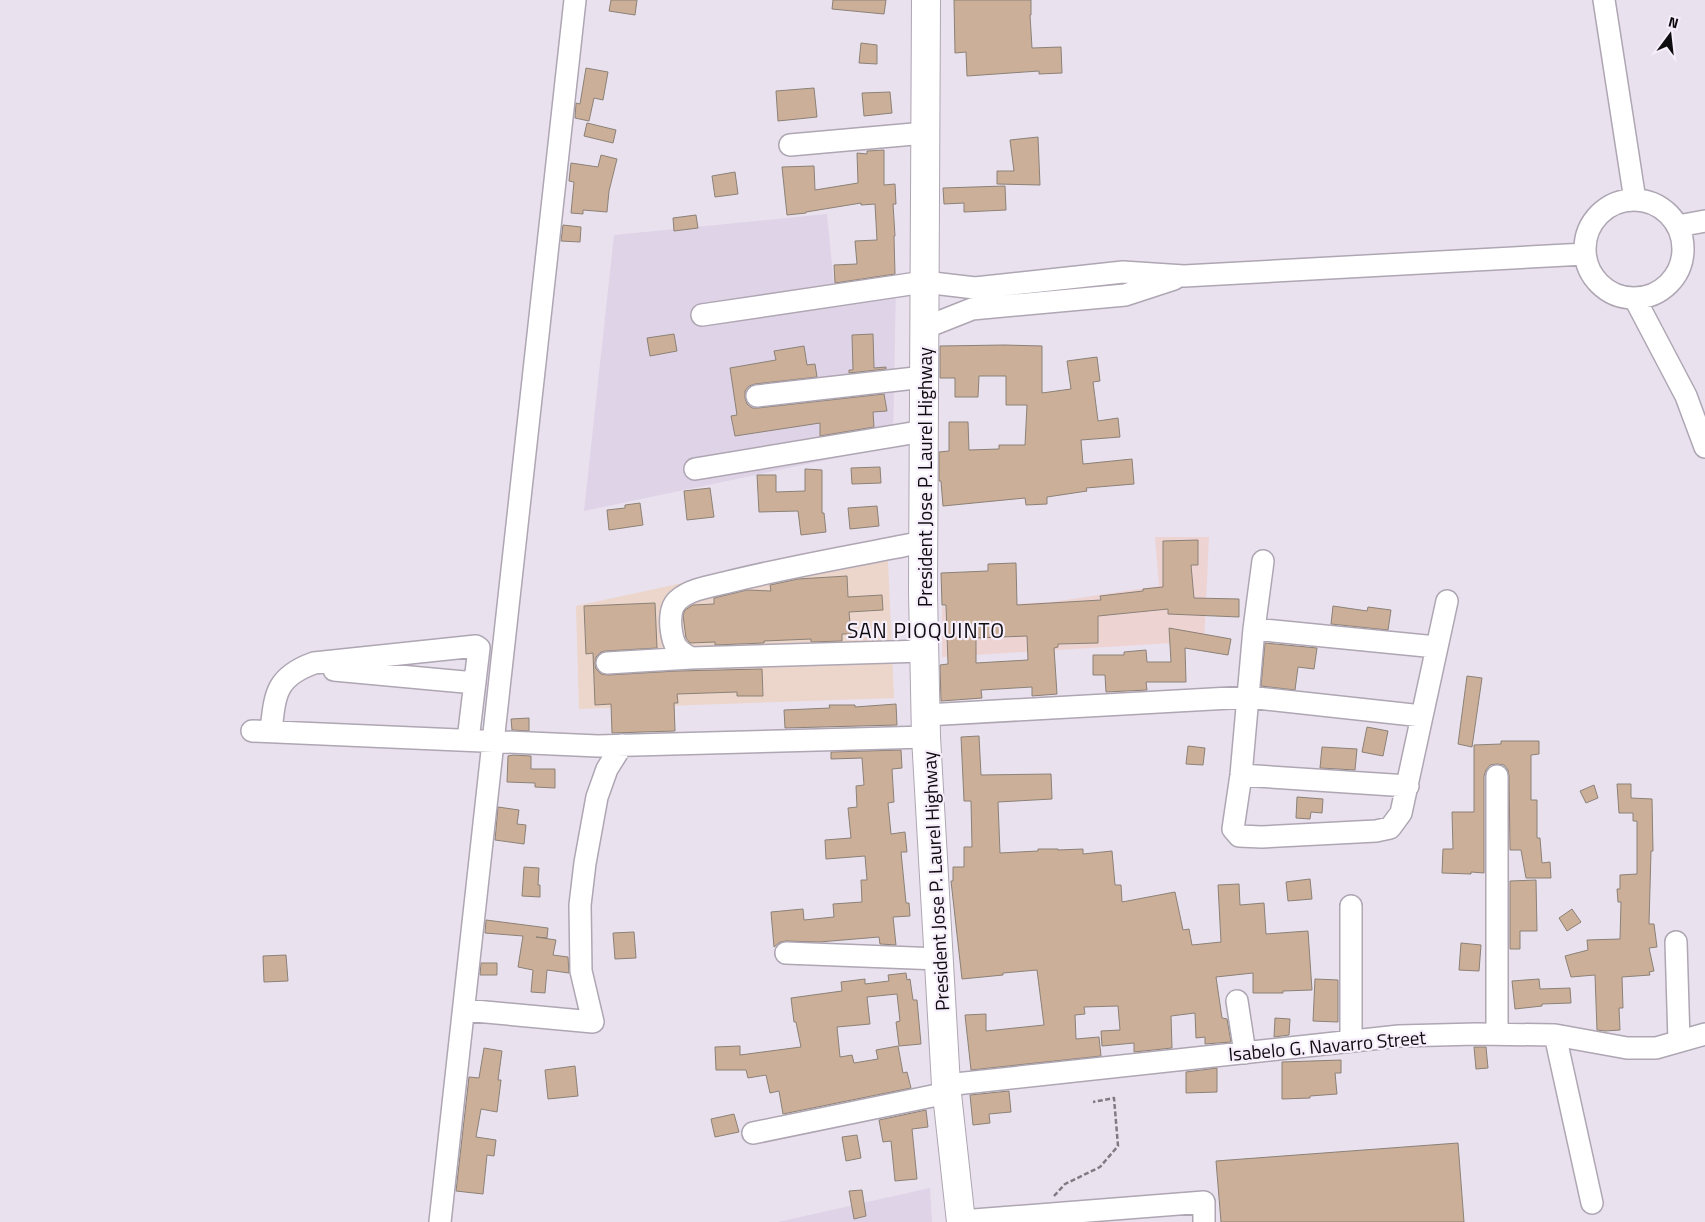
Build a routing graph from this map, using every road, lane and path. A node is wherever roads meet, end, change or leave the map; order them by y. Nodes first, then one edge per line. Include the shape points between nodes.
1 (575, 0) edge
2 (926, 0) edge
3 (1604, 0) edge
4 (925, 132) junction
5 (790, 145) dead end
6 (1636, 200) junction
7 (1705, 221) edge
8 (1678, 226) junction
9 (1584, 254) junction
10 (1123, 272) junction
11 (1184, 276) junction
12 (924, 282) junction
13 (1125, 295) junction
14 (1635, 299) junction
15 (702, 315) dead end
16 (924, 328) junction
17 (924, 377) junction
18 (758, 396) dead end
19 (924, 432) junction
20 (1705, 447) edge
21 (695, 470) dead end
22 (923, 542) junction
23 (1263, 561) dead end
24 (1447, 601) dead end
25 (1254, 629) junction
26 (1436, 647) junction
27 (924, 651) junction
28 (691, 658) junction
29 (607, 663) dead end
30 (302, 668) junction
31 (474, 683) junction
32 (1248, 697) junction
33 (1422, 716) junction
34 (926, 726) junction
35 (468, 740) junction
36 (493, 741) junction
37 (622, 745) junction
38 (1241, 775) junction
39 (1497, 776) dead end
40 (1408, 786) junction
41 (1351, 906) dead end
42 (1676, 942) dead end
43 (786, 953) dead end
44 (939, 959) junction
45 (1237, 1001) dead end
46 (464, 1010) junction
47 (1498, 1034) junction
48 (1705, 1034) edge
49 (1555, 1035) junction
50 (1351, 1041) junction
51 (1679, 1041) junction
52 (1245, 1053) junction
53 (947, 1089) junction
54 (1093, 1102) dead end
55 (753, 1133) dead end
56 (1592, 1203) dead end
57 (1036, 1215) junction
58 (440, 1222) edge
59 (961, 1222) edge
60 (1204, 1222) edge

1 - 36 street
2 - 4 highway, President Jose P. Laurel Highway
3 - 6 street
4 - 5 street
4 - 12 highway, President Jose P. Laurel Highway
6 - 8 street via 1653,203 1668,212
6 - 9 street via 1615,204 1598,216 1587,233
7 - 8 street
8 - 14 street via 1684,251 1678,275 1660,293
9 - 11 street
9 - 14 street via 1590,272 1601,286 1617,296
10 - 11 street
10 - 12 street via 975,288
10 - 13 street
11 - 13 street
12 - 15 street
12 - 16 highway, President Jose P. Laurel Highway
13 - 16 street via 972,309
14 - 20 street via 1686,396
16 - 17 highway, President Jose P. Laurel Highway
17 - 18 street
17 - 19 highway, President Jose P. Laurel Highway
19 - 21 street
19 - 22 highway, President Jose P. Laurel Highway
22 - 27 highway, President Jose P. Laurel Highway
22 - 28 street via 758,575 686,595 674,604 671,624 678,651
23 - 25 street
24 - 26 street
25 - 26 street
25 - 32 street
26 - 33 street
27 - 28 street
27 - 34 highway, President Jose P. Laurel Highway
28 - 29 street
30 - 31 street
30 - 31 street via 314,663 476,646 479,648
30 - 35 street via 279,688 261,731
31 - 35 street
32 - 33 street
32 - 34 street
32 - 38 street
33 - 40 street
34 - 37 street
34 - 44 highway, President Jose P. Laurel Highway
35 - 36 street
36 - 37 street
36 - 46 street
37 - 46 street via 607,769 597,797 580,905 581,971 593,1022
38 - 40 street
38 - 40 street via 1233,829 1239,836 1390,828 1401,814
39 - 47 street
41 - 50 street
42 - 51 street
43 - 44 street
44 - 53 highway, President Jose P. Laurel Highway
45 - 52 street
46 - 58 street
47 - 49 street, Isabelo G. Navarro Street
47 - 50 street, Isabelo G. Navarro Street via 1399,1036
48 - 51 street, Isabelo G. Navarro Street
49 - 51 street, Isabelo G. Navarro Street via 1627,1048 1656,1048
49 - 56 street
50 - 52 street, Isabelo G. Navarro Street
52 - 53 street, Isabelo G. Navarro Street
53 - 55 street, Isabelo G. Navarro Street
53 - 59 highway, President Jose P. Laurel Highway
54 - 57 path via 1114,1098 1118,1146 1100,1167 1065,1184
57 - 59 street
57 - 60 street via 1204,1202

